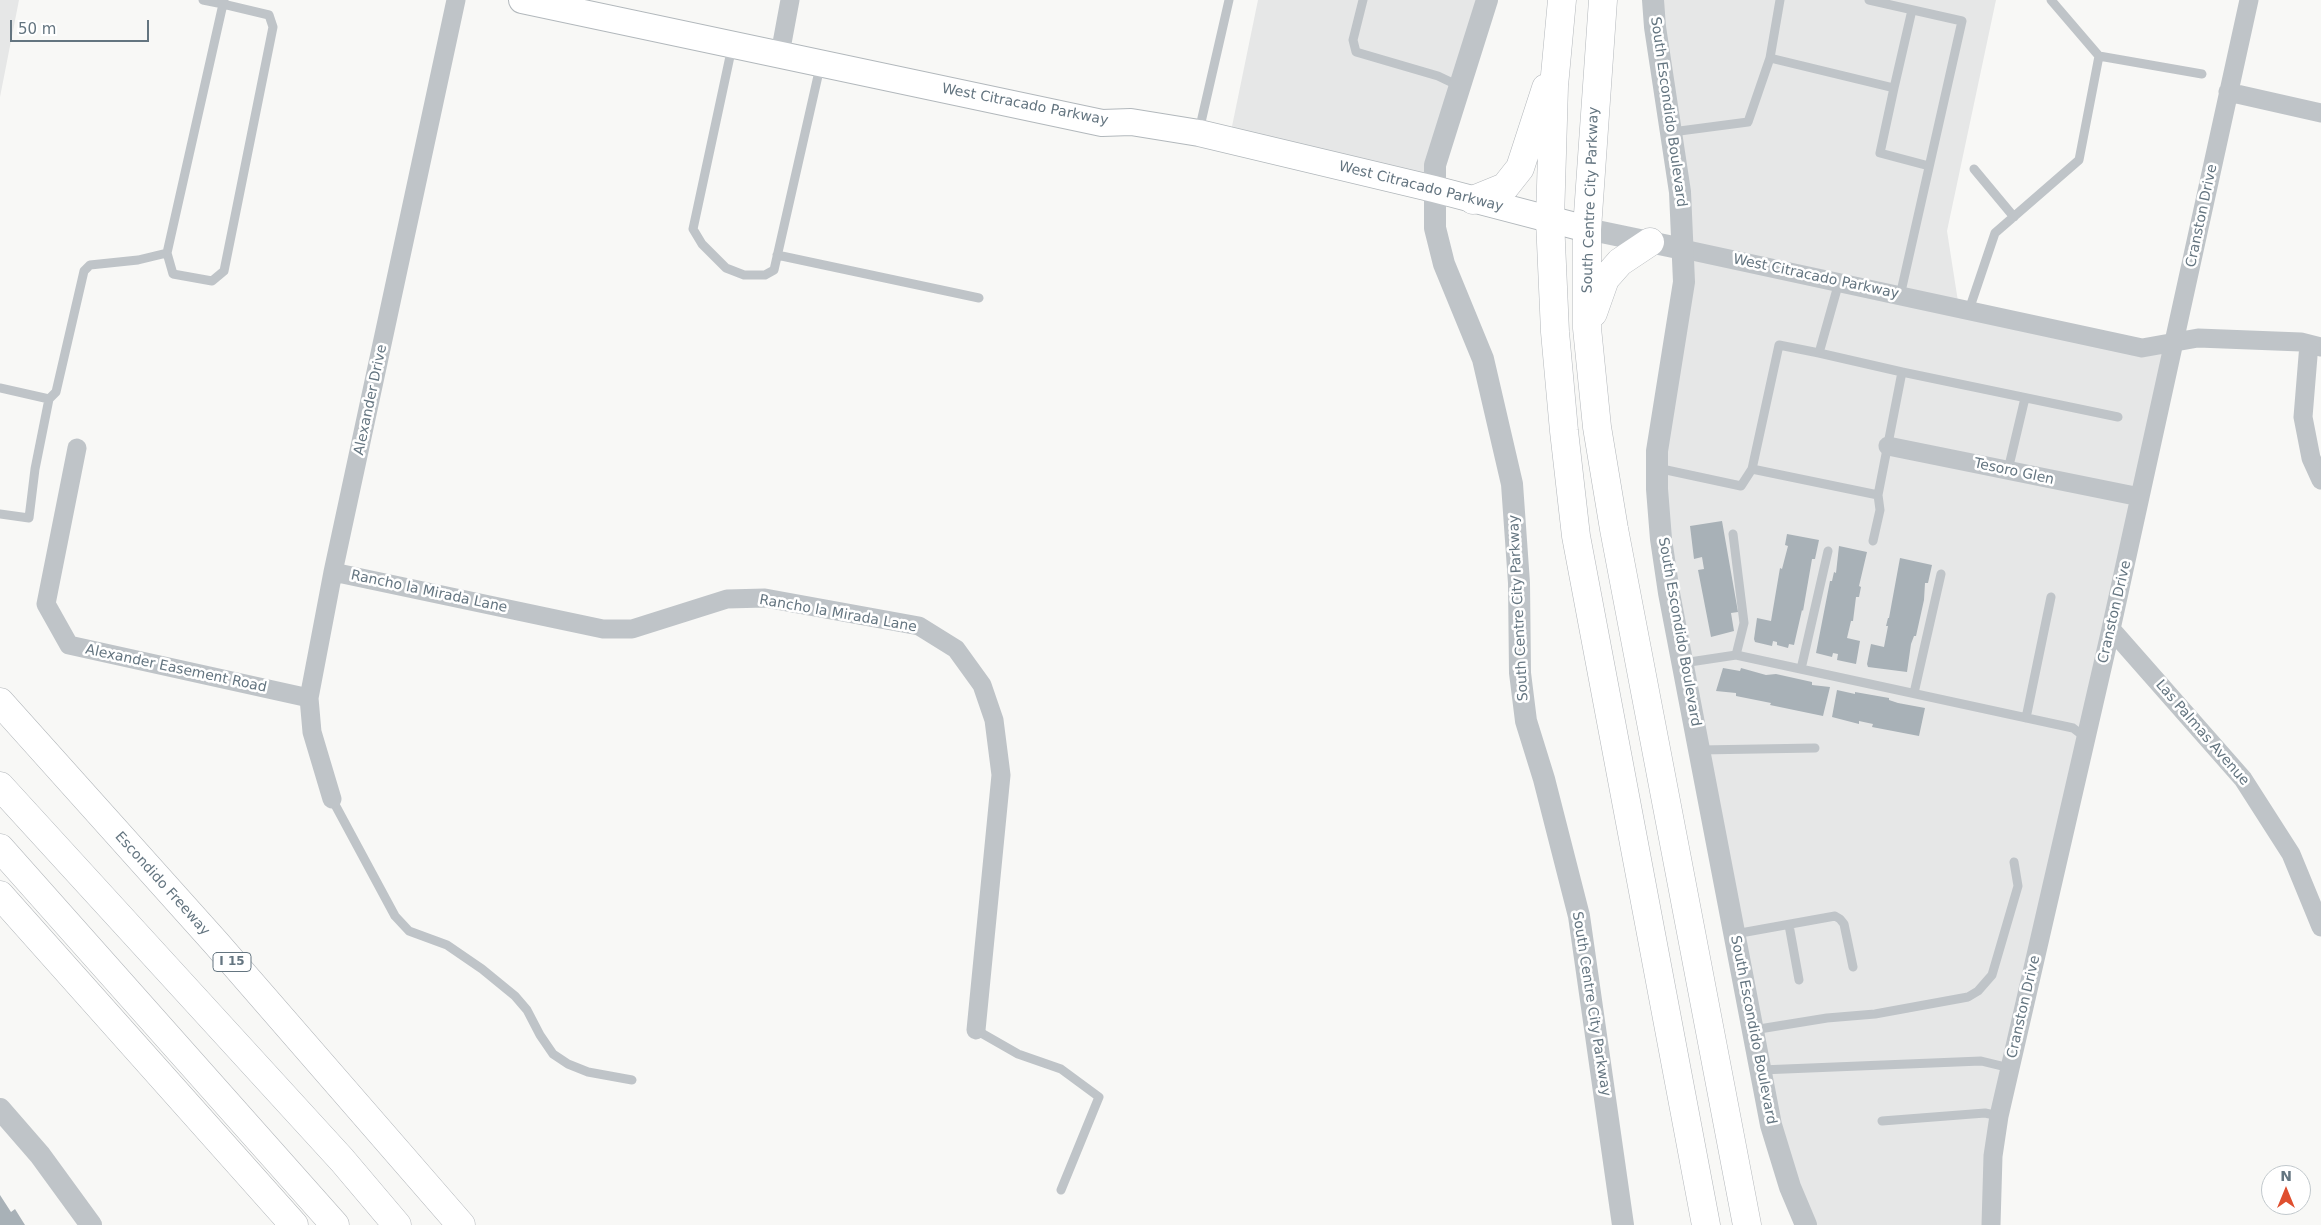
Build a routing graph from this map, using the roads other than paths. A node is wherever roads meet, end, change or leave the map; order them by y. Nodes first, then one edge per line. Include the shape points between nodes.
1 (203, 0) edge
2 (456, 0) edge
3 (522, 0) edge
4 (790, 0) edge
5 (1229, 0) edge
6 (1362, 0) edge
7 (1486, 0) edge
8 (1562, 0) edge
9 (1603, 0) edge
10 (1653, 0) edge
11 (1780, 0) edge
12 (1869, 0) edge
13 (2051, 0) edge
14 (2249, 0) edge
15 (224, 2) edge
16 (1912, 10) junction
17 (732, 46) junction
18 (780, 54) junction
19 (2099, 56) junction
20 (1770, 58) junction
21 (1556, 61) junction
22 (821, 64) junction
23 (2202, 74) dead end
24 (1459, 86) junction
25 (1894, 88) junction
26 (2228, 92) junction
27 (2321, 113) edge
28 (1672, 132) junction
29 (1199, 133) junction
30 (1929, 166) junction
31 (1974, 169) dead end
32 (1434, 189) junction
33 (1474, 200) junction
34 (2014, 217) junction
35 (1550, 220) junction
36 (1587, 228) junction
37 (1650, 242) junction
38 (1683, 249) junction
39 (168, 253) junction
40 (777, 255) junction
41 (1839, 282) junction
42 (1900, 296) junction
43 (979, 298) dead end
44 (1969, 310) junction
45 (1587, 328) junction
46 (2175, 342) junction
47 (2315, 345) edge
48 (1819, 353) junction
49 (1902, 372) junction
50 (0, 388) edge
51 (49, 398) junction
52 (2025, 398) junction
53 (2118, 417) dead end
54 (1888, 446) junction
55 (77, 448) dead end
56 (1657, 468) junction
57 (1752, 469) junction
58 (2008, 470) junction
59 (2321, 480) edge
60 (1878, 495) junction
61 (2140, 497) junction
62 (0, 514) edge
63 (1733, 534) dead end
64 (1873, 541) dead end
65 (1828, 551) dead end
66 (333, 572) junction
67 (1941, 574) dead end
68 (2051, 598) dead end
69 (2111, 628) junction
70 (1736, 655) junction
71 (1683, 663) junction
72 (1801, 669) junction
73 (1914, 693) junction
74 (309, 698) junction
75 (0, 702) edge
76 (2026, 718) junction
77 (2086, 738) junction
78 (1815, 748) dead end
79 (1700, 750) junction
80 (0, 786) edge
81 (332, 798) joint
82 (0, 848) edge
83 (2014, 862) dead end
84 (0, 895) edge
85 (1789, 925) junction
86 (2321, 927) edge
87 (1735, 934) junction
88 (1853, 967) dead end
89 (1799, 980) dead end
90 (976, 1030) joint
91 (1753, 1030) junction
92 (2010, 1068) junction
93 (1761, 1070) junction
94 (632, 1080) dead end
95 (0, 1109) edge
96 (1999, 1116) junction
97 (1882, 1121) dead end
98 (1061, 1190) dead end
99 (91, 1225) edge
100 (294, 1225) edge
101 (335, 1225) edge
102 (397, 1225) edge
103 (461, 1225) edge
104 (1623, 1225) edge
105 (1706, 1225) edge
106 (1747, 1225) edge
107 (1806, 1225) edge
108 (1991, 1225) edge

1 - 15 lane
2 - 66 street, Alexander Drive
3 - 17 main road, West Citracado Parkway
4 - 18 street
5 - 29 lane
6 - 24 lane via 1353,40 1356,52 1438,76
7 - 24 street, South Centre City Parkway
8 - 21 highway
9 - 36 highway, South Centre City Parkway
10 - 28 street, South Escondido Boulevard
11 - 20 lane
12 - 16 lane
13 - 19 lane
14 - 26 street, Cranston Drive
15 - 39 lane
15 - 39 lane via 269,15 273,27 224,271 212,281 173,274
16 - 25 lane
16 - 30 lane via 1962,21
17 - 18 main road, West Citracado Parkway
17 - 40 lane via 693,228 702,244 726,268 744,275 764,275 774,270
18 - 22 main road, West Citracado Parkway
19 - 23 lane
19 - 34 lane via 2079,160
20 - 25 lane
20 - 28 lane via 1748,122
21 - 33 highway via 1520,168 1505,187
21 - 35 highway
22 - 29 main road, West Citracado Parkway via 1102,123 1131,122
22 - 40 lane
24 - 32 street, South Centre City Parkway via 1435,166
25 - 30 lane via 1880,153
26 - 27 street
26 - 46 street, Cranston Drive
28 - 38 street, South Escondido Boulevard
29 - 32 main road, West Citracado Parkway
30 - 42 lane
31 - 34 lane
32 - 33 main road, West Citracado Parkway
32 - 104 street, South Centre City Parkway via 1435,228 1444,264 1483,360 1512,484 1519,583 1520,673 1526,721 1580,921
33 - 35 main road, West Citracado Parkway
34 - 44 lane via 1995,233
35 - 36 main road, West Citracado Parkway
35 - 105 highway via 1555,332 1576,536
36 - 37 street, West Citracado Parkway
36 - 45 highway, South Centre City Parkway
37 - 38 street, West Citracado Parkway
37 - 45 highway via 1620,262 1605,279
38 - 41 street, West Citracado Parkway
38 - 56 street, South Escondido Boulevard via 1683,285 1662,415
39 - 51 lane via 90,265 84,271 56,392
40 - 43 lane
41 - 42 street, West Citracado Parkway
41 - 48 lane
42 - 44 street, West Citracado Parkway
44 - 46 street, West Citracado Parkway via 2142,348
45 - 106 highway, South Centre City Parkway via 1597,427 1614,529
46 - 47 street, West Citracado Parkway via 2198,338
46 - 61 street, Cranston Drive
47 - 59 street via 2304,417 2311,458
48 - 49 lane
48 - 57 lane via 1779,345
49 - 52 lane
49 - 54 lane
50 - 51 lane
51 - 62 lane via 29,518
52 - 53 lane
52 - 58 lane
54 - 58 street, Tesoro Glen
54 - 60 lane
55 - 74 street, Alexander Easement Road via 46,604 69,645
56 - 57 lane via 1741,486
56 - 71 street, South Escondido Boulevard via 1661,539
57 - 60 lane
58 - 61 street, Tesoro Glen
60 - 64 lane via 1880,510
61 - 69 street, Cranston Drive
63 - 70 lane via 1744,623
65 - 72 lane
66 - 74 street, Alexander Drive
66 - 90 street, Rancho la Mirada Lane via 602,628 632,630 727,599 764,598 918,626 956,649 982,685 994,720 1001,775
67 - 73 lane
68 - 76 lane
69 - 77 street, Cranston Drive
69 - 86 street, Las Palmas Avenue via 2244,778 2291,854
70 - 71 lane
70 - 72 lane
71 - 79 street, South Escondido Boulevard
72 - 73 lane
73 - 76 lane
74 - 81 street, Alexander Drive via 312,732
75 - 103 highway, Escondido Freeway / I 15 via 216,943
76 - 77 lane via 2073,728
77 - 92 street, Cranston Drive
78 - 79 lane
79 - 87 street, South Escondido Boulevard
80 - 102 highway via 342,1160
81 - 94 lane via 395,916 410,931 447,945 515,996 528,1010 553,1054 588,1072
82 - 101 highway
83 - 91 lane via 2018,886 1992,975 1978,991 1968,996 1875,1014
84 - 100 highway
85 - 87 lane
85 - 88 lane via 1834,916 1840,919 1844,924
85 - 89 lane
87 - 91 street, South Escondido Boulevard
90 - 98 lane via 1018,1054 1061,1068 1099,1097
91 - 93 street, South Escondido Boulevard
92 - 93 lane via 1981,1061
92 - 96 street, Cranston Drive
93 - 107 street, South Escondido Boulevard via 1771,1125 1790,1188
95 - 99 street via 40,1155
96 - 97 lane via 1985,1113
96 - 108 street, Cranston Drive via 1993,1156

